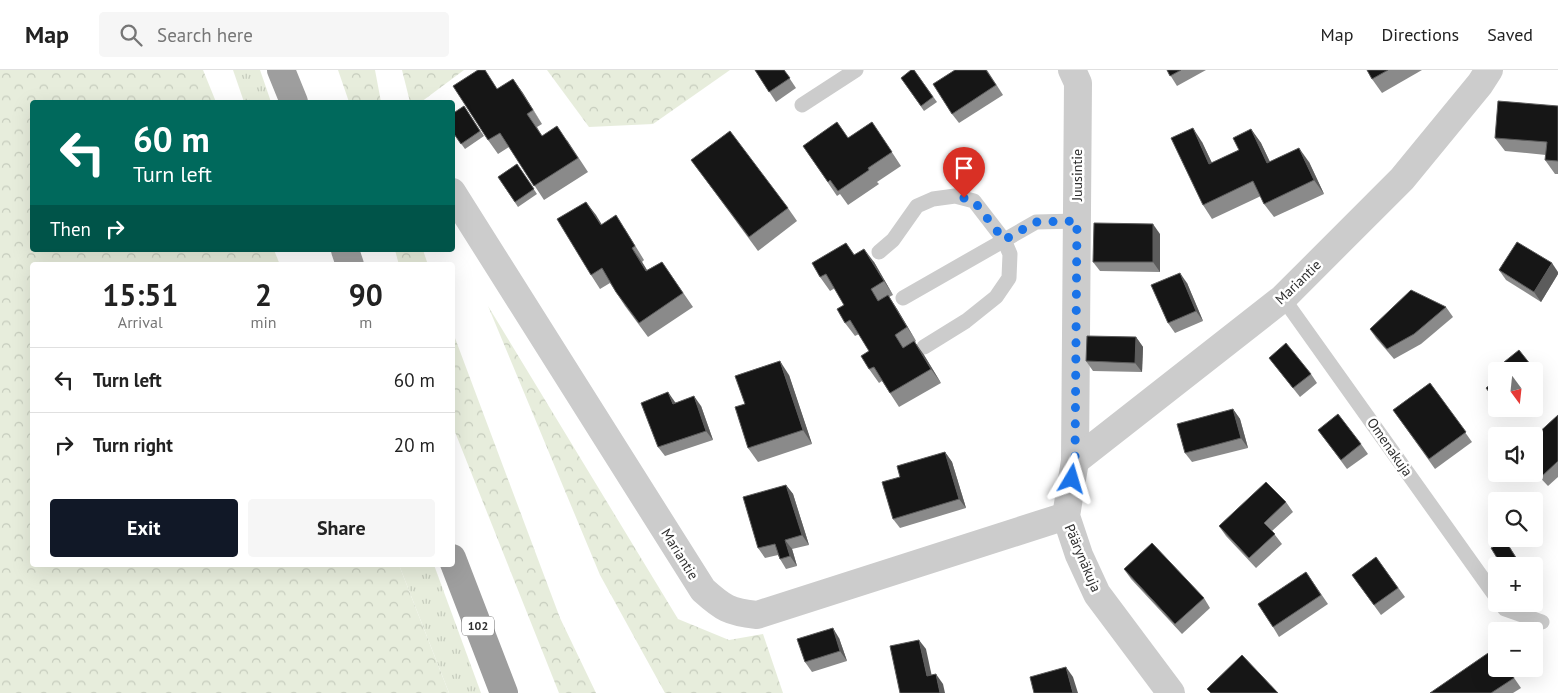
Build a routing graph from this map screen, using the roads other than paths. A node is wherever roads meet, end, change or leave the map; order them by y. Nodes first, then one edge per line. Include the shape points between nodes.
1 (281, 70) edge
2 (292, 70) edge
3 (856, 70) edge
4 (1072, 70) edge
5 (1489, 70) edge
6 (293, 100) edge
7 (299, 100) edge
8 (802, 105) dead end
9 (455, 197) edge
10 (1077, 221) junction
11 (1004, 240) junction
12 (879, 252) dead end
13 (903, 298) dead end
14 (1283, 298) junction
15 (924, 347) dead end
16 (1075, 461) junction
17 (1066, 516) junction
18 (455, 566) edge
19 (1488, 586) edge
20 (1513, 612) edge
21 (1542, 622) dead end
22 (1165, 690) edge
23 (504, 693) edge

1 - 6 highway
2 - 7 highway
3 - 8 lane
4 - 10 street, Juusintie via 1078,83
5 - 14 street, Mariantie via 1402,179
9 - 17 street, Mariantie via 703,590 734,612 757,615
10 - 11 lane via 1036,222
10 - 16 street, Juusintie
11 - 12 lane via 974,201 955,196 933,199 918,206 893,240
11 - 13 lane
11 - 15 lane via 1010,254 1009,278 996,297 966,321
14 - 16 street, Mariantie
14 - 19 lane, Omenakuja
16 - 17 street, Päärynäkuja
17 - 22 street, Päärynäkuja via 1079,555 1098,594
18 - 23 highway, 102
20 - 21 lane

